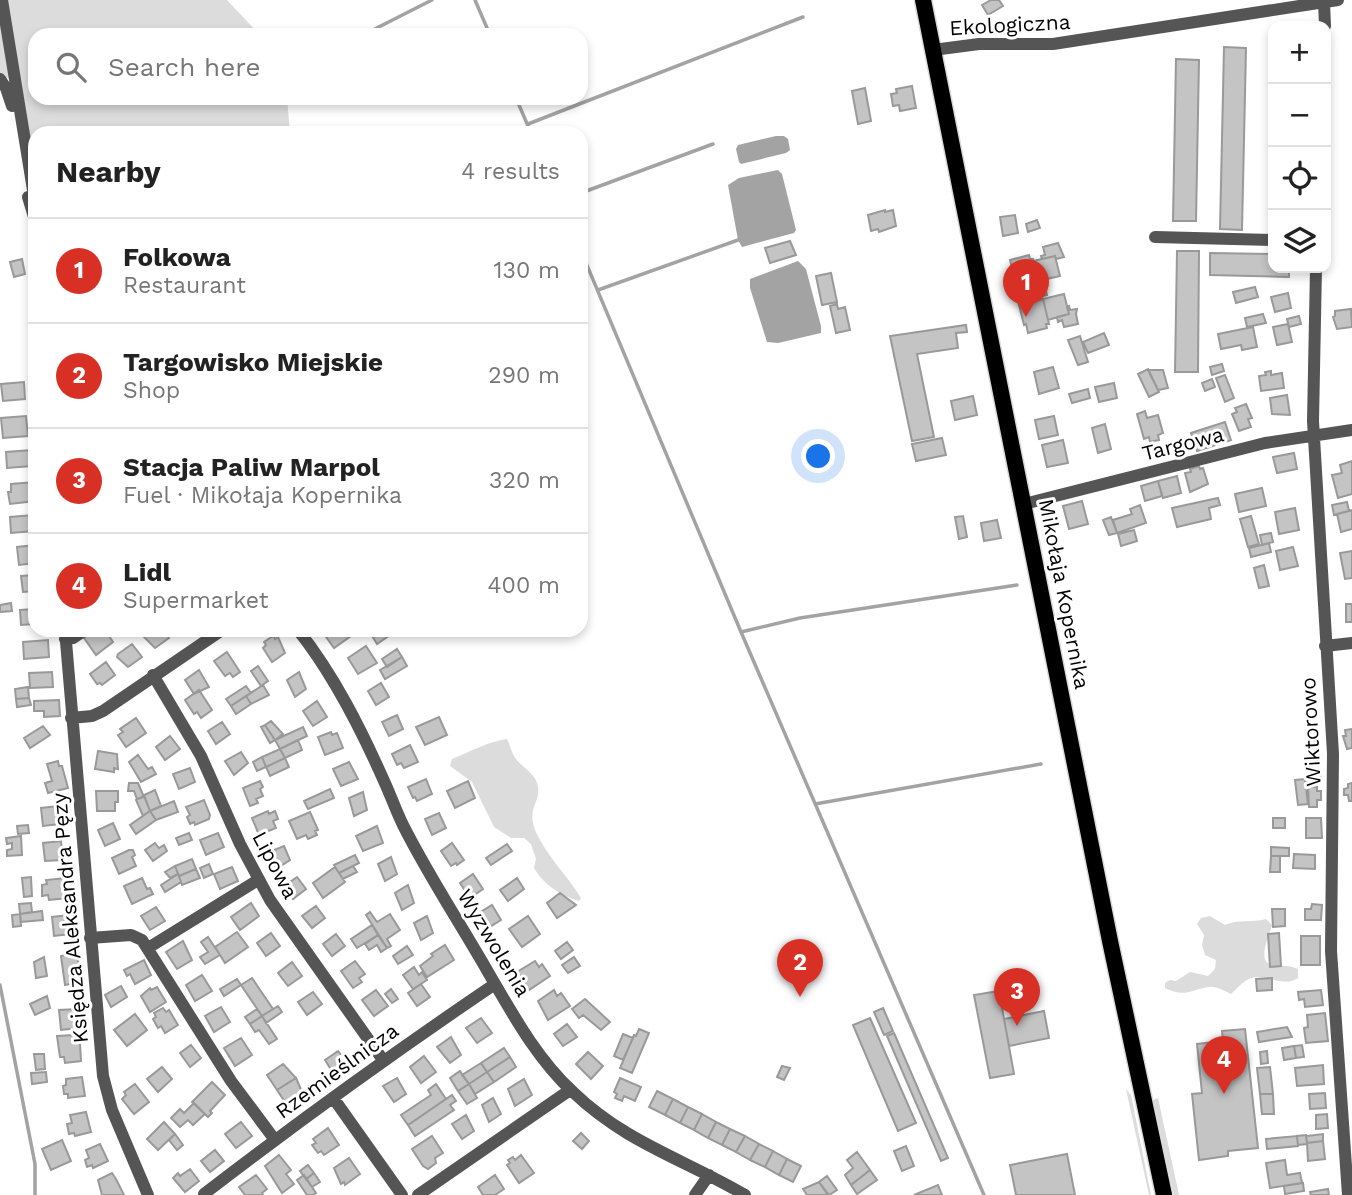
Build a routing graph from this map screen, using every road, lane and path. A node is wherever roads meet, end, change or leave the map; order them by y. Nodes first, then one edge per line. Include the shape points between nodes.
1 (2, 0) edge
2 (923, 0) edge
3 (1331, 1) edge
4 (1326, 21) edge
5 (933, 50) junction
6 (0, 79) edge
7 (28, 159) edge
8 (28, 192) edge
9 (1155, 237) dead end
10 (1268, 240) edge
11 (1316, 273) edge
12 (1352, 430) edge
13 (1314, 435) junction
14 (1024, 504) junction
15 (65, 637) edge
16 (211, 637) edge
17 (303, 637) edge
18 (1352, 643) edge
19 (1325, 646) junction
20 (153, 675) junction
21 (71, 718) junction
22 (258, 880) junction
23 (90, 938) junction
24 (148, 948) junction
25 (495, 984) junction
26 (383, 1060) junction
27 (570, 1090) junction
28 (334, 1099) junction
29 (275, 1140) junction
30 (709, 1175) junction
31 (204, 1194) edge
32 (148, 1195) edge
33 (402, 1195) edge
34 (418, 1195) edge
35 (695, 1195) edge
36 (745, 1195) edge
37 (1164, 1195) edge
38 (1348, 1195) edge

1 - 7 street
2 - 5 main road, Mikołaja Kopernika
3 - 4 street
3 - 5 street, Ekologiczna via 1053,44 979,44
5 - 14 main road, Mikołaja Kopernika
6 - 8 street via 11,99
9 - 10 street
11 - 13 street, Wiktorowo
12 - 13 street, Targowa
13 - 14 street, Targowa via 1265,443
13 - 19 street, Wiktorowo
14 - 37 main road, Mikołaja Kopernika
15 - 21 street, Księdza Aleksandra Pęzy
16 - 20 street
17 - 25 street, Wyzwolenia via 355,721 403,825
18 - 19 street
19 - 38 street, Wiktorowo via 1333,754 1330,922
20 - 21 street via 103,712
20 - 22 street, Lipowa via 201,756
21 - 23 street, Księdza Aleksandra Pęzy
22 - 24 street
22 - 26 street, Lipowa
23 - 24 street via 131,935
23 - 32 street, Księdza Aleksandra Pęzy via 106,1092
24 - 29 street via 231,1081
25 - 26 street, Rzemieślnicza
25 - 27 street, Wyzwolenia via 533,1044
26 - 28 street, Rzemieślnicza
27 - 30 street, Wyzwolenia via 623,1132
27 - 34 street
28 - 29 street, Rzemieślnicza
28 - 33 street
29 - 31 street, Rzemieślnicza
30 - 35 street
30 - 36 street, Wyzwolenia

